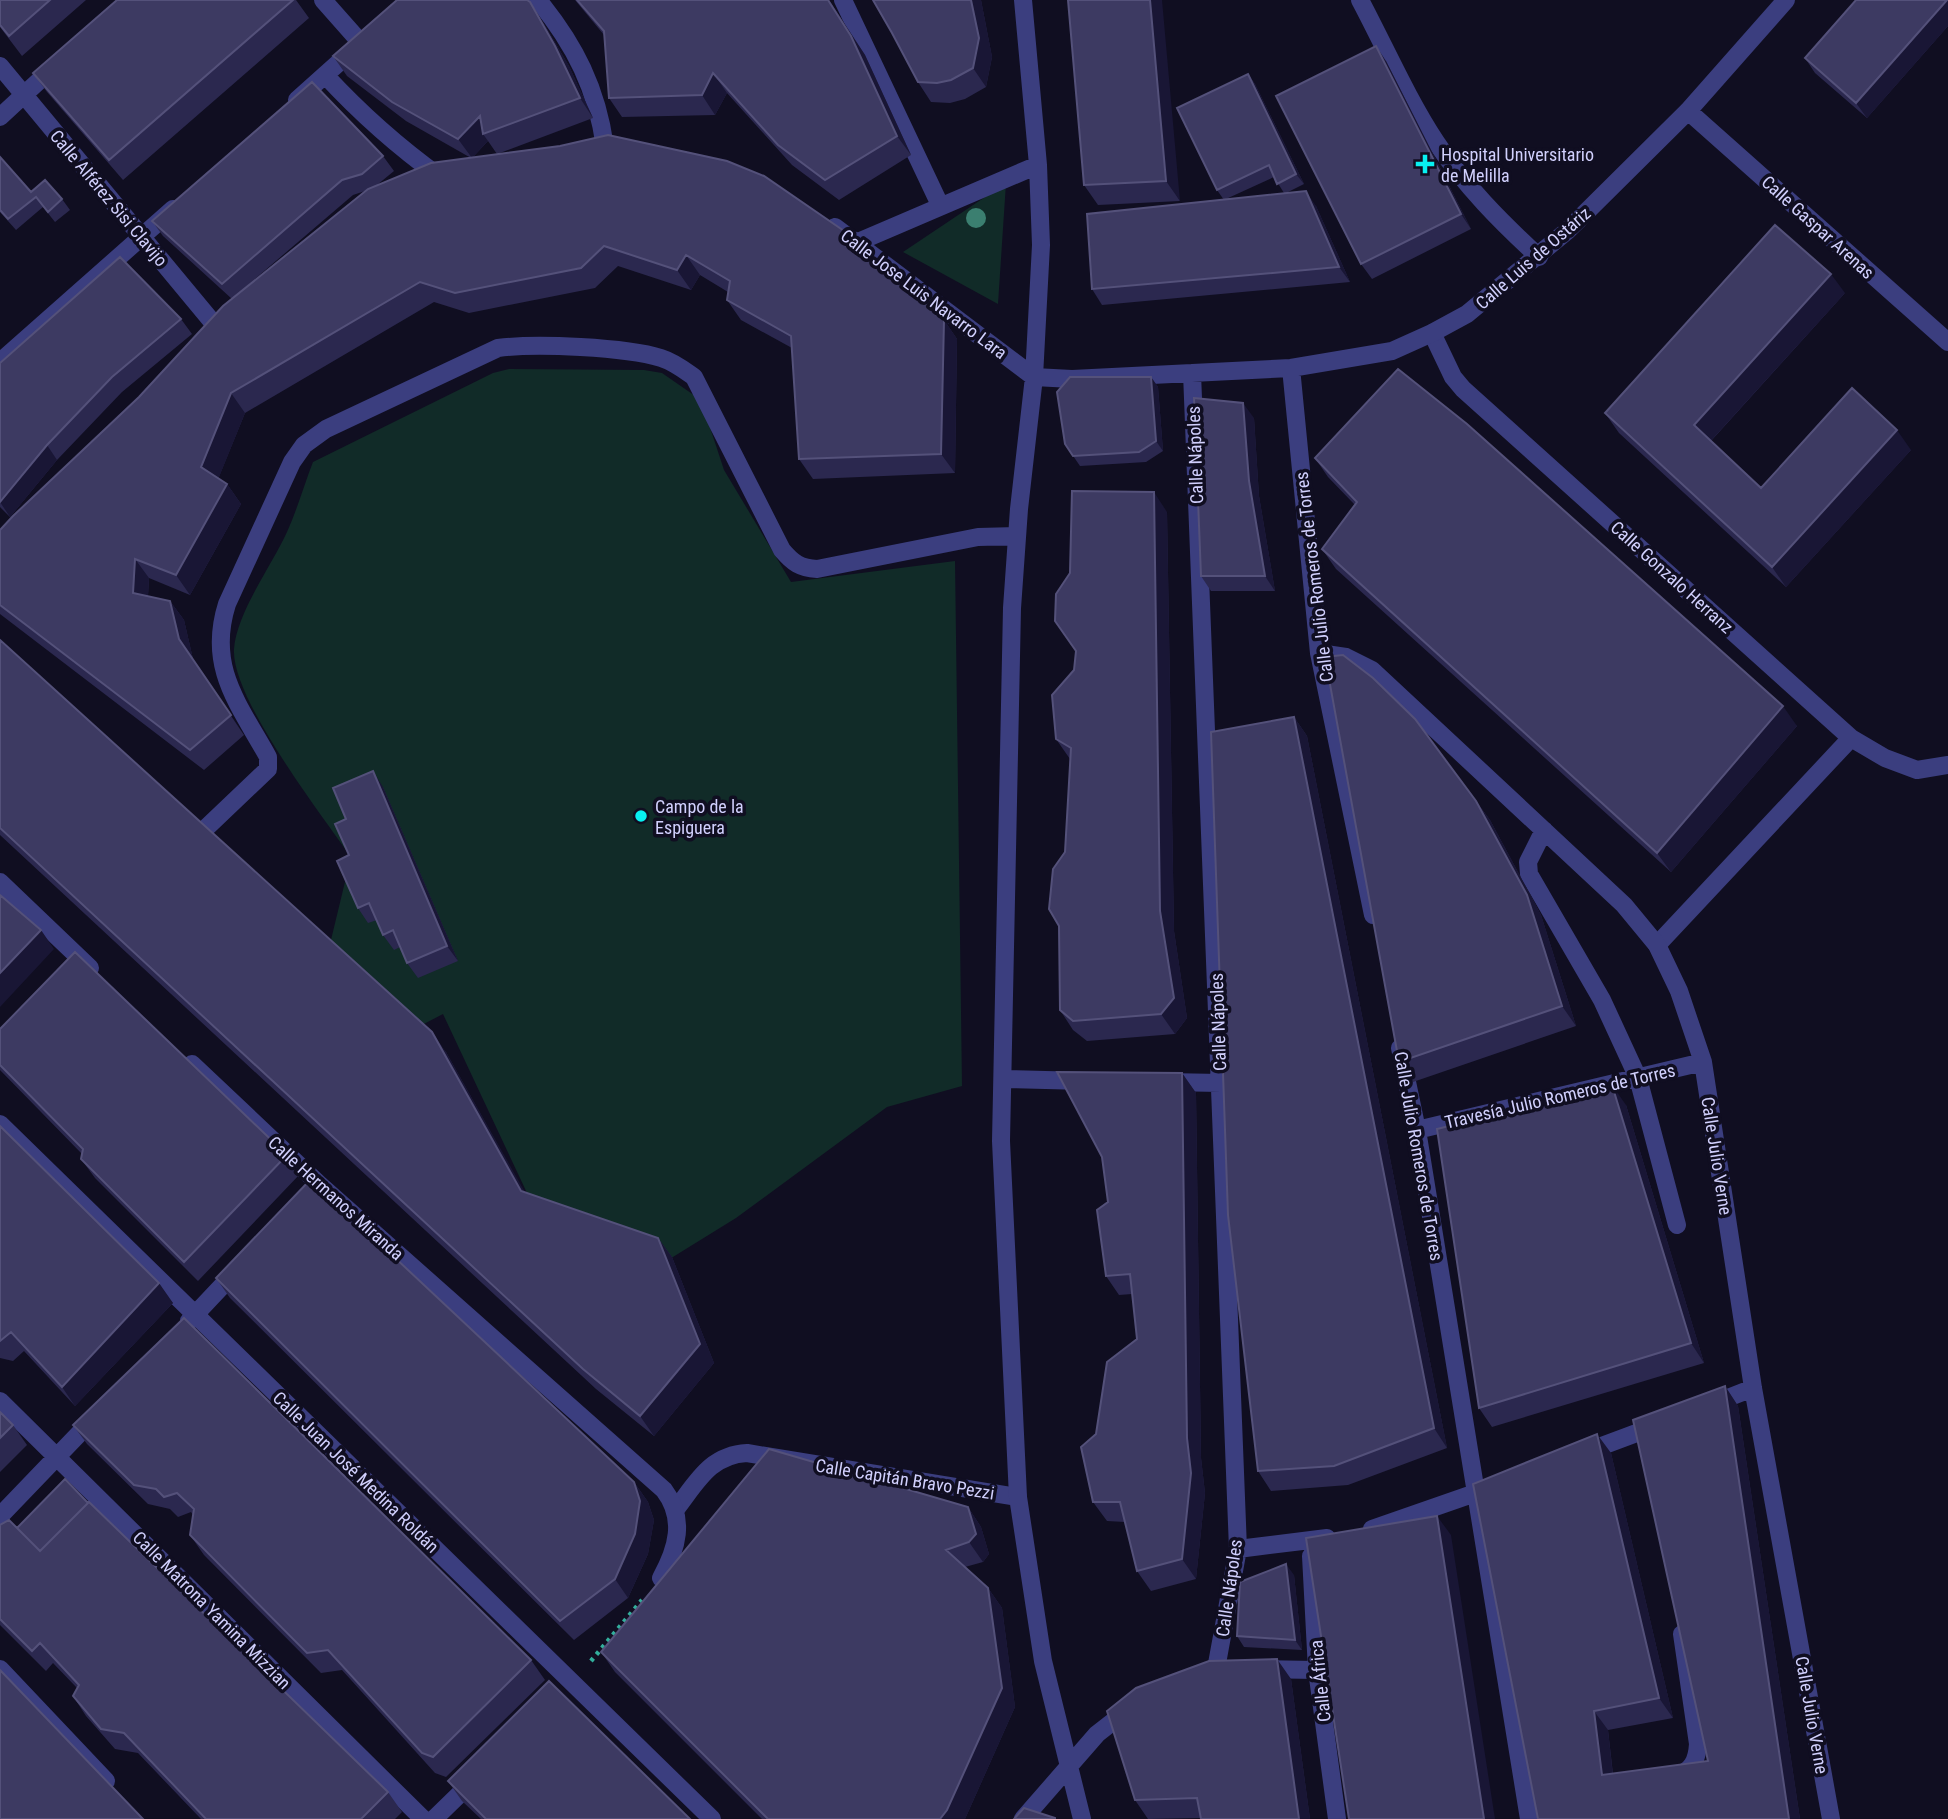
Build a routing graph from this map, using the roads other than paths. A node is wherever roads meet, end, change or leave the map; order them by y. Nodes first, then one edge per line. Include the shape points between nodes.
1 (323, 0) edge
2 (538, 0) edge
3 (843, 0) edge
4 (1023, 0) edge
5 (1360, 0) edge
6 (1786, 0) edge
7 (72, 51) edge
8 (0, 66) edge
9 (325, 75) junction
10 (24, 95) junction
11 (1688, 111) junction
12 (284, 112) edge
13 (0, 117) edge
14 (582, 149) edge
15 (1038, 165) junction
16 (420, 184) edge
17 (182, 201) edge
18 (940, 205) junction
19 (822, 219) edge
20 (142, 237) junction
21 (858, 242) junction
22 (1539, 257) junction
23 (219, 330) edge
24 (1432, 333) junction
25 (1948, 342) edge
26 (0, 362) edge
27 (1291, 368) junction
28 (1192, 373) junction
29 (1034, 377) junction
30 (1017, 536) junction
31 (1319, 653) junction
32 (1851, 738) junction
33 (1948, 765) edge
34 (1544, 830) junction
35 (221, 844) edge
36 (0, 882) edge
37 (1378, 939) edge
38 (1657, 945) junction
39 (85, 964) junction
40 (68, 981) edge
41 (104, 982) edge
42 (1397, 1034) edge
43 (183, 1056) edge
44 (1703, 1062) junction
45 (1638, 1078) junction
46 (1005, 1079) junction
47 (1099, 1081) edge
48 (1153, 1082) edge
49 (1221, 1083) junction
50 (0, 1124) edge
51 (1417, 1130) junction
52 (1677, 1224) dead end
53 (253, 1254) edge
54 (195, 1314) junction
55 (176, 1334) edge
56 (1753, 1388) junction
57 (0, 1401) edge
58 (109, 1403) edge
59 (57, 1457) junction
60 (1561, 1461) edge
61 (1499, 1485) edge
62 (1474, 1494) junction
63 (1018, 1497) junction
64 (676, 1508) junction
65 (0, 1516) edge
66 (1310, 1542) junction
67 (1238, 1549) junction
68 (661, 1578) edge
69 (1679, 1613) edge
70 (0, 1670) edge
71 (1317, 1670) junction
72 (1139, 1702) edge
73 (492, 1763) edge
74 (1071, 1766) junction
75 (1663, 1778) edge
76 (114, 1789) edge
77 (423, 1819) edge
78 (434, 1819) edge
79 (712, 1819) edge
80 (1023, 1819) edge
81 (1082, 1819) edge
82 (1337, 1819) edge
83 (1529, 1819) edge
84 (1831, 1819) edge

1 - 9 street via 366,39
2 - 14 street via 580,59 611,147
3 - 18 street
4 - 15 street
5 - 22 street via 1447,159 1496,217
6 - 11 street, Calle Luis de Ostáriz
7 - 10 street
8 - 10 street, Calle Alférez Sisi Clavijo
9 - 12 street
9 - 16 street via 379,130 446,175
10 - 13 street
10 - 20 street, Calle Alférez Sisi Clavijo
11 - 22 street, Calle Luis de Ostáriz
11 - 25 street, Calle Gaspar Arenas
15 - 18 street
15 - 29 street via 1041,245
17 - 20 street
18 - 21 street
19 - 21 street, Calle Jose Luis Navarro Lara
20 - 23 street, Calle Alférez Sisi Clavijo
20 - 26 street
21 - 29 street, Calle Jose Luis Navarro Lara
22 - 24 street, Calle Luis de Ostáriz via 1467,314
24 - 27 street, Calle Luis de Ostáriz via 1392,351
24 - 32 street, Calle Gonzalo Herranz via 1463,389
27 - 28 street, Calle Luis de Ostáriz
27 - 31 street, Calle Julio Romeros de Torres
28 - 29 street, Calle Luis de Ostáriz
28 - 49 street, Calle Nápoles
29 - 30 street
30 - 35 street via 978,537 803,568 782,550 694,377 682,368 648,354 524,345 498,348 326,429 304,445 292,462 219,628 219,656 226,681 268,757 268,769 200,825
30 - 46 street
31 - 34 street, Calle Julio Verne via 1346,657 1372,670
31 - 37 street, Calle Julio Romeros de Torres
32 - 33 street, Calle Gonzalo Herranz via 1917,770
32 - 38 street
34 - 38 street, Calle Julio Verne via 1624,905
34 - 45 street via 1528,862 1529,874 1602,1000
36 - 39 street
38 - 44 street, Calle Julio Verne via 1679,991
39 - 40 street
39 - 41 street
42 - 51 street, Calle Julio Romeros de Torres
43 - 64 street, Calle Hermanos Miranda via 315,1190 664,1490
44 - 45 street, Travesía Julio Romeros de Torres
44 - 56 street, Calle Julio Verne
45 - 51 street, Travesía Julio Romeros de Torres
45 - 52 street
46 - 47 street
46 - 63 street via 1001,1141
48 - 49 street
49 - 67 street, Calle Nápoles
50 - 54 street, Calle Juan José Medina Roldán
51 - 62 street, Calle Julio Romeros de Torres
53 - 54 street
54 - 55 street
54 - 79 street, Calle Juan José Medina Roldán via 568,1688
56 - 60 street via 1681,1416 1637,1440
56 - 84 street, Calle Julio Verne
57 - 59 street, Calle Matrona Yamina Mizzian
58 - 59 street
59 - 65 street
59 - 77 street, Calle Matrona Yamina Mizzian
61 - 62 street
62 - 66 street via 1387,1525
62 - 83 street, Calle Julio Romeros de Torres
63 - 64 street, Calle Capitán Bravo Pezzi via 747,1453 714,1462
63 - 74 street via 1043,1661
64 - 68 street via 678,1533 673,1557
66 - 67 street
66 - 71 street, Calle África
67 - 71 street, Calle Nápoles via 1222,1670
69 - 75 street via 1698,1755 1685,1773
70 - 76 street
71 - 82 street, Calle África
72 - 74 street via 1097,1734
73 - 78 street
74 - 80 street
74 - 81 street

